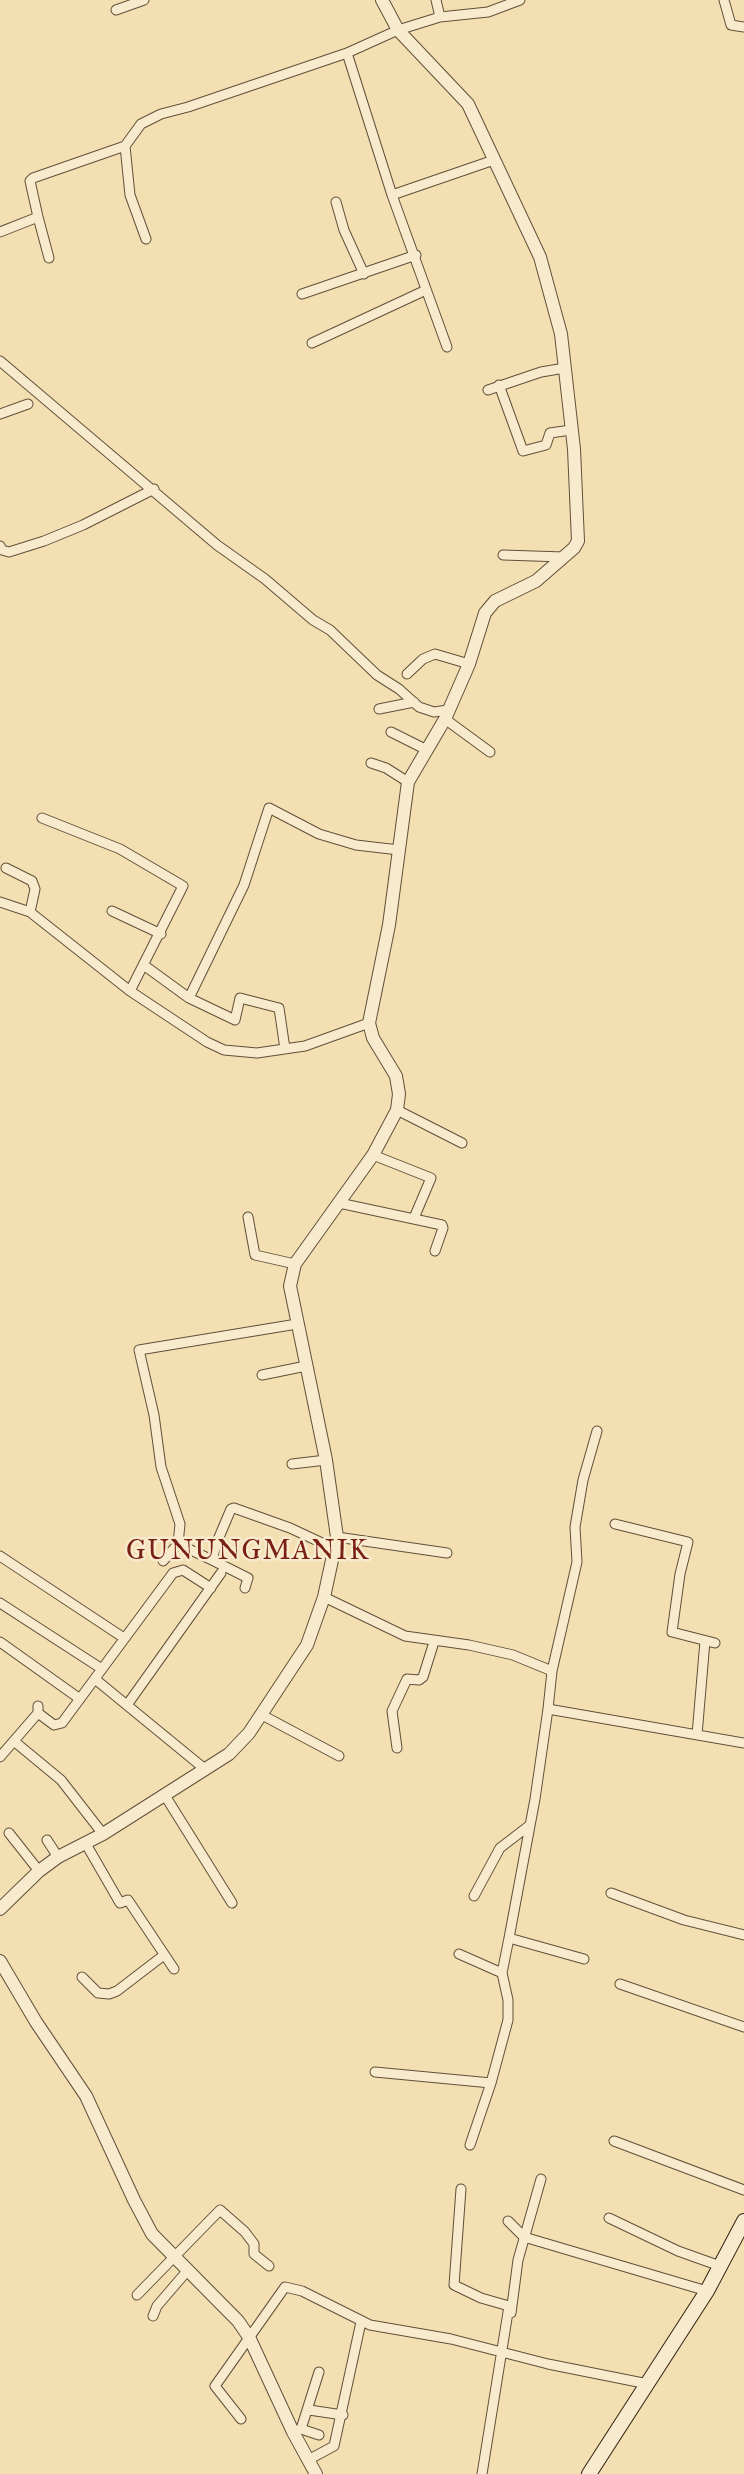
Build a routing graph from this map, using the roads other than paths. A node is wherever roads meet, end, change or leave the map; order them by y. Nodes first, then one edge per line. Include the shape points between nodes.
1 (144, 0) edge
2 (382, 0) edge
3 (436, 0) edge
4 (520, 0) edge
5 (724, 0) edge
6 (116, 10) dead end
7 (440, 17) junction
8 (744, 27) edge
9 (398, 30) junction
10 (347, 53) junction
11 (125, 146) junction
12 (494, 160) junction
13 (392, 195) junction
14 (336, 202) dead end
15 (38, 217) junction
16 (0, 232) edge
17 (146, 239) dead end
18 (416, 255) junction
19 (49, 258) dead end
20 (364, 274) junction
21 (426, 290) junction
22 (302, 294) dead end
23 (312, 343) dead end
24 (447, 347) dead end
25 (0, 361) edge
26 (565, 368) junction
27 (499, 385) junction
28 (488, 390) dead end
29 (28, 404) dead end
30 (0, 414) edge
31 (572, 430) junction
32 (154, 489) junction
33 (0, 546) edge
34 (503, 555) dead end
35 (565, 557) junction
36 (469, 664) junction
37 (407, 674) dead end
38 (414, 702) junction
39 (379, 709) dead end
40 (447, 715) junction
41 (391, 732) dead end
42 (428, 750) junction
43 (490, 752) dead end
44 (371, 763) dead end
45 (408, 782) junction
46 (42, 818) dead end
47 (399, 850) junction
48 (6, 868) dead end
49 (0, 902) edge
50 (112, 911) dead end
51 (30, 912) junction
52 (161, 933) junction
53 (145, 966) junction
54 (130, 991) junction
55 (189, 998) junction
56 (369, 1023) junction
57 (285, 1049) junction
58 (397, 1110) junction
59 (462, 1143) dead end
60 (373, 1155) junction
61 (339, 1203) junction
62 (248, 1217) dead end
63 (414, 1218) junction
64 (435, 1251) dead end
65 (295, 1264) junction
66 (297, 1324) junction
67 (306, 1366) junction
68 (262, 1375) dead end
69 (597, 1431) dead end
70 (326, 1460) junction
71 (292, 1464) dead end
72 (615, 1524) dead end
73 (336, 1543) junction
74 (178, 1544) junction
75 (447, 1553) dead end
76 (0, 1556) edge
77 (212, 1560) junction
78 (164, 1561) dead end
79 (221, 1573) dead end
80 (211, 1588) junction
81 (245, 1588) dead end
82 (324, 1597) junction
83 (0, 1603) edge
84 (124, 1638) junction
85 (0, 1642) edge
86 (434, 1642) junction
87 (102, 1669) junction
88 (552, 1671) junction
89 (95, 1679) junction
90 (80, 1699) junction
91 (127, 1705) junction
92 (548, 1709) junction
93 (262, 1714) junction
94 (697, 1735) junction
95 (15, 1742) junction
96 (744, 1743) edge
97 (397, 1748) dead end
98 (339, 1756) dead end
99 (0, 1757) edge
100 (206, 1770) junction
101 (164, 1794) junction
102 (530, 1825) junction
103 (9, 1833) dead end
104 (103, 1834) junction
105 (47, 1840) dead end
106 (86, 1844) junction
107 (58, 1857) junction
108 (39, 1871) junction
109 (611, 1893) dead end
110 (474, 1896) dead end
111 (232, 1903) dead end
112 (0, 1909) edge
113 (744, 1935) edge
114 (509, 1938) junction
115 (459, 1953) dead end
116 (164, 1955) junction
117 (584, 1959) dead end
118 (0, 1961) edge
119 (174, 1969) dead end
120 (502, 1973) junction
121 (82, 1977) dead end
122 (620, 1984) dead end
123 (744, 2027) edge
124 (375, 2072) dead end
125 (491, 2083) junction
126 (614, 2141) dead end
127 (470, 2145) dead end
128 (541, 2179) dead end
129 (461, 2189) dead end
130 (744, 2190) edge
131 (609, 2218) dead end
132 (744, 2221) edge
133 (508, 2222) dead end
134 (525, 2237) junction
135 (174, 2258) junction
136 (269, 2266) dead end
137 (720, 2266) junction
138 (188, 2271) junction
139 (706, 2291) junction
140 (137, 2295) dead end
141 (153, 2316) dead end
142 (362, 2322) junction
143 (249, 2337) junction
144 (504, 2351) junction
145 (319, 2372) dead end
146 (648, 2384) junction
147 (309, 2410) junction
148 (343, 2415) junction
149 (241, 2419) dead end
150 (297, 2431) junction
151 (319, 2435) dead end
152 (308, 2460) junction
153 (316, 2474) edge
154 (482, 2474) edge
155 (589, 2474) edge

1 - 6 street
2 - 9 street
3 - 7 street
4 - 7 street via 488,12
5 - 8 street via 731,25
7 - 9 street
9 - 10 street
9 - 12 street via 468,104
10 - 11 street via 161,114 141,124
10 - 13 street
11 - 15 street via 33,178 30,181
11 - 17 street via 130,195
12 - 13 street
12 - 26 street via 540,257 561,334
13 - 18 street
14 - 20 street
15 - 16 street
15 - 19 street
18 - 20 street
18 - 21 street
20 - 22 street
21 - 23 street
21 - 24 street
25 - 32 street
26 - 27 street
26 - 31 street
27 - 28 street
27 - 31 street via 523,452 546,445 550,434
29 - 30 street
31 - 35 street via 578,541
32 - 33 street via 44,541 9,552
32 - 38 street
34 - 35 street
35 - 36 street via 536,581 495,601 485,613
36 - 37 street via 435,654
36 - 40 street
38 - 39 street
38 - 40 street
40 - 42 street
40 - 43 street
41 - 42 street
42 - 45 street
44 - 45 street
45 - 47 street
46 - 52 street via 120,849 183,886
47 - 55 street via 356,845 319,834 269,808 244,885
47 - 56 street
48 - 51 street via 32,881 35,889
49 - 51 street
50 - 52 street
51 - 54 street
52 - 53 street
53 - 54 street
53 - 55 street
54 - 57 street via 224,1050 257,1053
55 - 57 street via 235,1020 240,998 279,1008
56 - 57 street via 305,1046
56 - 58 street via 373,1038 396,1076
58 - 59 street
58 - 60 street
60 - 61 street
60 - 63 street via 431,1178
61 - 63 street
61 - 65 street
62 - 65 street via 255,1255
63 - 64 street via 443,1227
65 - 66 street via 290,1286
66 - 67 street
66 - 74 street via 139,1350 161,1467 179,1516
67 - 68 street
67 - 70 street
69 - 88 street via 583,1480 575,1527 577,1562
70 - 71 street
70 - 73 street
72 - 94 street via 688,1542 672,1632 710,1642
73 - 75 street
73 - 77 street via 234,1508
73 - 82 street
74 - 77 street
74 - 78 street
76 - 84 street
77 - 81 street via 248,1578
79 - 80 street
80 - 84 street via 183,1570 173,1573
80 - 91 street
82 - 86 street via 389,1630
82 - 93 street via 307,1645
83 - 87 street
84 - 87 street
85 - 90 street
86 - 88 street via 513,1655
86 - 97 street via 423,1677 407,1679 392,1711
87 - 89 street
88 - 92 street
89 - 90 street
89 - 91 street
90 - 95 street via 58,1725 38,1710
91 - 100 street
92 - 94 street
92 - 102 street
93 - 98 street
93 - 100 street via 229,1754
94 - 96 street
95 - 99 street
95 - 104 street via 61,1780
100 - 101 street
101 - 104 street
101 - 111 street
102 - 110 street via 500,1848
102 - 114 street
103 - 108 street
104 - 106 street
105 - 107 street
106 - 107 street
106 - 116 street via 120,1903 128,1900
107 - 108 street
108 - 112 street
109 - 113 street via 684,1920
114 - 117 street
114 - 120 street
115 - 120 street
116 - 119 street
116 - 121 street via 109,1994 98,1992
118 - 135 street via 86,2096 152,2234
120 - 125 street via 508,2019
122 - 123 street
124 - 125 street
125 - 127 street
126 - 130 street
128 - 134 street
129 - 144 street via 454,2285 509,2306
131 - 137 street via 678,2252
132 - 137 main road
133 - 134 street
134 - 139 street
134 - 144 street
135 - 136 street via 220,2210 245,2232 254,2244 254,2254
135 - 138 street
135 - 140 street
137 - 139 main road
138 - 141 street
138 - 143 street
139 - 146 main road
142 - 143 street via 285,2287
142 - 144 street
142 - 148 street
143 - 149 street via 215,2386
143 - 150 street
144 - 146 street
144 - 154 street
145 - 147 street
146 - 155 main road
147 - 148 street
147 - 150 street
148 - 152 street via 334,2446
150 - 151 street
150 - 152 street
152 - 153 street

